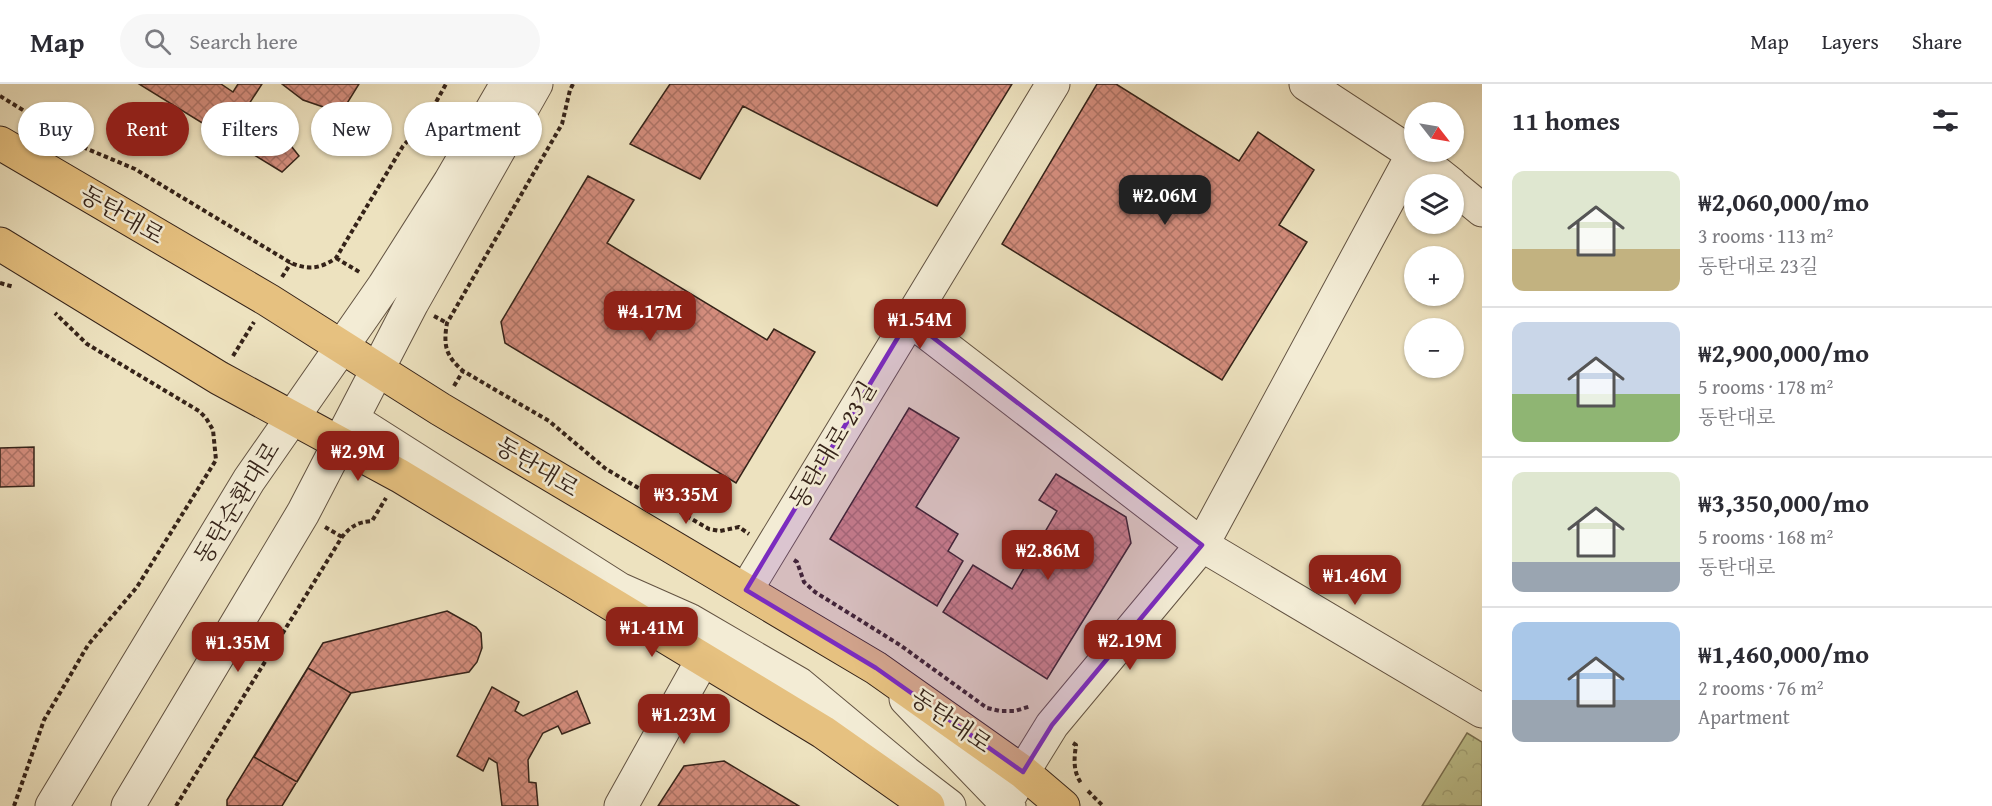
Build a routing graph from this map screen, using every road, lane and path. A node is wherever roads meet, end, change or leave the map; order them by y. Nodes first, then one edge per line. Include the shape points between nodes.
1 (446, 84) edge
2 (507, 84) edge
3 (536, 84) edge
4 (573, 84) edge
5 (1053, 84) edge
6 (1306, 84) edge
7 (0, 96) edge
8 (0, 143) edge
9 (1404, 148) edge
10 (1409, 162) edge
11 (1423, 162) edge
12 (1437, 174) edge
13 (1464, 196) edge
14 (1482, 210) edge
15 (0, 244) edge
16 (0, 283) edge
17 (23, 291) dead end
18 (48, 305) dead end
19 (909, 319) junction
20 (342, 348) junction
21 (378, 370) junction
22 (292, 418) junction
23 (346, 431) junction
24 (372, 522) dead end
25 (739, 527) dead end
26 (1202, 545) junction
27 (797, 562) dead end
28 (746, 590) junction
29 (703, 659) junction
30 (876, 668) junction
31 (1029, 705) dead end
32 (1482, 711) edge
33 (1076, 745) dead end
34 (1023, 772) junction
35 (1006, 805) edge
36 (14, 806) edge
37 (52, 806) edge
38 (128, 806) edge
39 (176, 806) edge
40 (621, 806) edge
41 (928, 806) edge
42 (950, 806) edge
43 (1063, 806) edge
44 (1103, 806) edge

1 - 7 path via 425,122 402,146 336,258 313,269 291,263 135,169 85,148
2 - 20 street, 동탄순환대로 via 432,210
3 - 21 street
4 - 25 path via 562,124 447,323 446,349 463,371 549,421 606,469 709,529
5 - 19 street, 동탄대로 23길
6 - 9 street
8 - 20 main road, 동탄대로 via 268,300
10 - 26 street
11 - 12 street
13 - 14 street
15 - 22 main road via 219,378
16 - 17 path
18 - 36 path via 87,344 199,411 213,430 216,460 137,587 88,645 44,720
19 - 26 street
19 - 28 street, 동탄대로 23길
20 - 21 main road, 동탄대로
20 - 22 street, 동탄순환대로
21 - 23 street
21 - 28 main road, 동탄대로
22 - 23 main road
22 - 37 street, 동탄순환대로 via 249,480
23 - 29 main road via 400,476
23 - 38 street via 303,513
23 - 42 street via 619,589 689,620 799,684
24 - 39 path via 355,524 342,537
26 - 32 street
26 - 34 street via 1052,725
27 - 31 path via 804,582 815,592 900,645 987,708 1015,711
28 - 30 main road, 동탄대로
29 - 40 street
29 - 41 main road via 822,732
30 - 34 main road, 동탄대로
30 - 35 street
33 - 44 path via 1078,779
34 - 35 street
34 - 43 main road, 동탄대로

